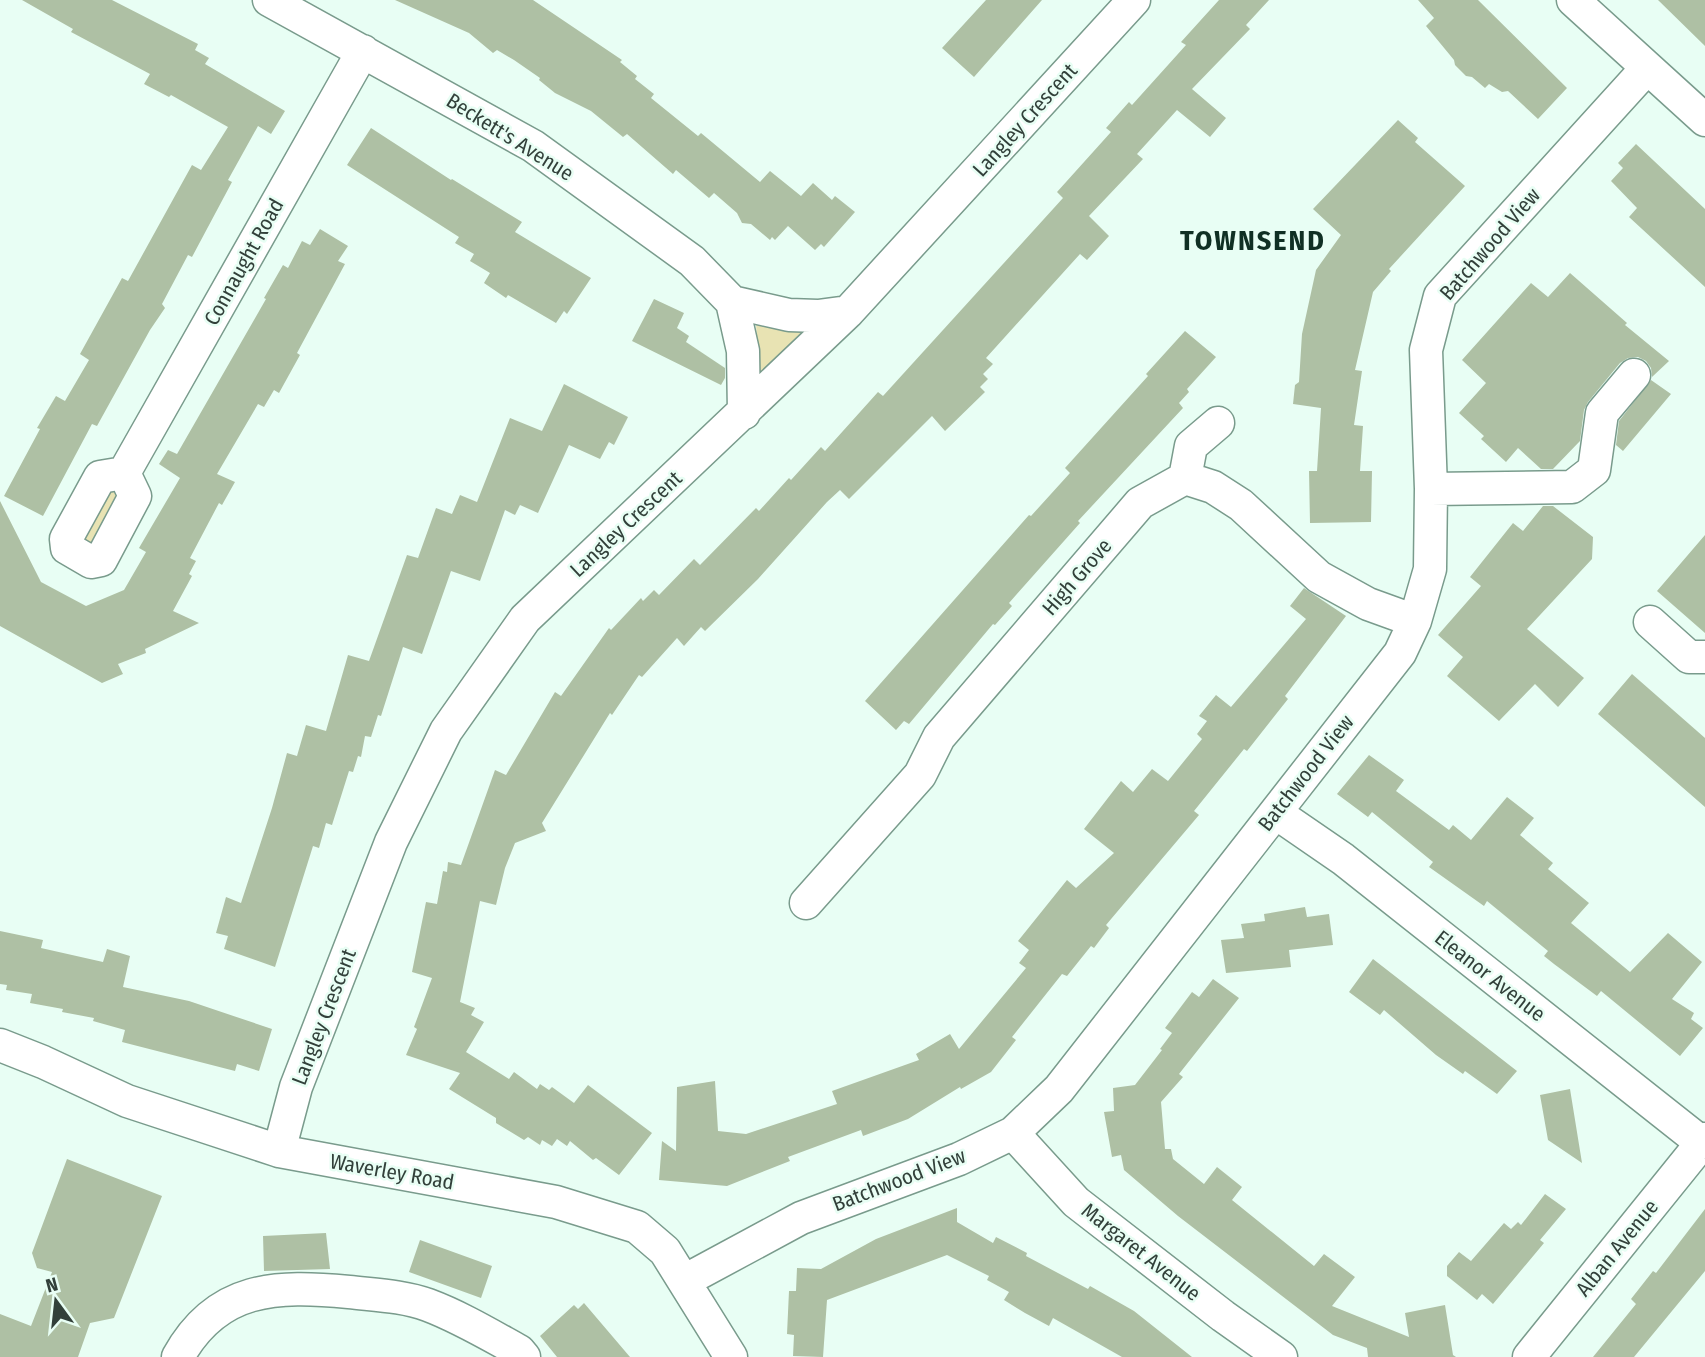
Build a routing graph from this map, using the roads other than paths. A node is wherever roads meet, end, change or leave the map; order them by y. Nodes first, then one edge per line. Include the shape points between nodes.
1 (269, 0) edge
2 (1134, 0) edge
3 (1573, 0) edge
4 (363, 51) junction
5 (1647, 68) junction
6 (1705, 120) edge
7 (732, 302) junction
8 (848, 312) junction
9 (1634, 374) dead end
10 (744, 413) junction
11 (1218, 423) dead end
12 (124, 473) dead end
13 (1185, 478) junction
14 (1431, 489) junction
15 (1415, 621) junction
16 (1650, 622) dead end
17 (1705, 657) edge
18 (1276, 813) junction
19 (806, 903) dead end
20 (0, 1045) edge
21 (1013, 1133) junction
22 (1703, 1141) edge
23 (279, 1151) junction
24 (686, 1280) junction
25 (178, 1357) edge
26 (524, 1357) edge
27 (731, 1357) edge
28 (1281, 1357) edge
29 (1529, 1357) edge

1 - 4 street, Beckett's Avenue
2 - 8 street, Langley Crescent
3 - 5 street
4 - 7 street, Beckett's Avenue via 533,146 692,261
4 - 12 street, Connaught Road
5 - 6 street
5 - 14 street, Batchwood View via 1440,296 1426,350
7 - 8 street via 789,315
7 - 10 street via 743,351
8 - 10 street, Langley Crescent
9 - 14 street via 1602,413 1594,470 1572,487
10 - 23 street, Langley Crescent via 525,619 446,731 391,842 296,1087
11 - 13 street via 1191,446
13 - 15 street via 1213,487 1241,505 1319,577 1368,604
13 - 19 street, High Grove via 1140,503 939,737 920,775
14 - 15 street, Batchwood View via 1430,569
15 - 18 street, Batchwood View via 1400,653
16 - 17 street via 1689,657
18 - 21 street, Batchwood View via 1059,1089
18 - 22 street, Eleanor Avenue via 1343,859
20 - 23 street, Waverley Road via 127,1101
21 - 24 street, Batchwood View via 958,1159 801,1218
21 - 28 street, Margaret Avenue via 1076,1202
22 - 29 street, Alban Avenue
23 - 24 street, Waverley Road via 556,1202 637,1227 666,1251
24 - 27 street, Waverley Road
25 - 26 street via 196,1329 224,1307 261,1293 303,1288 388,1296 428,1305

